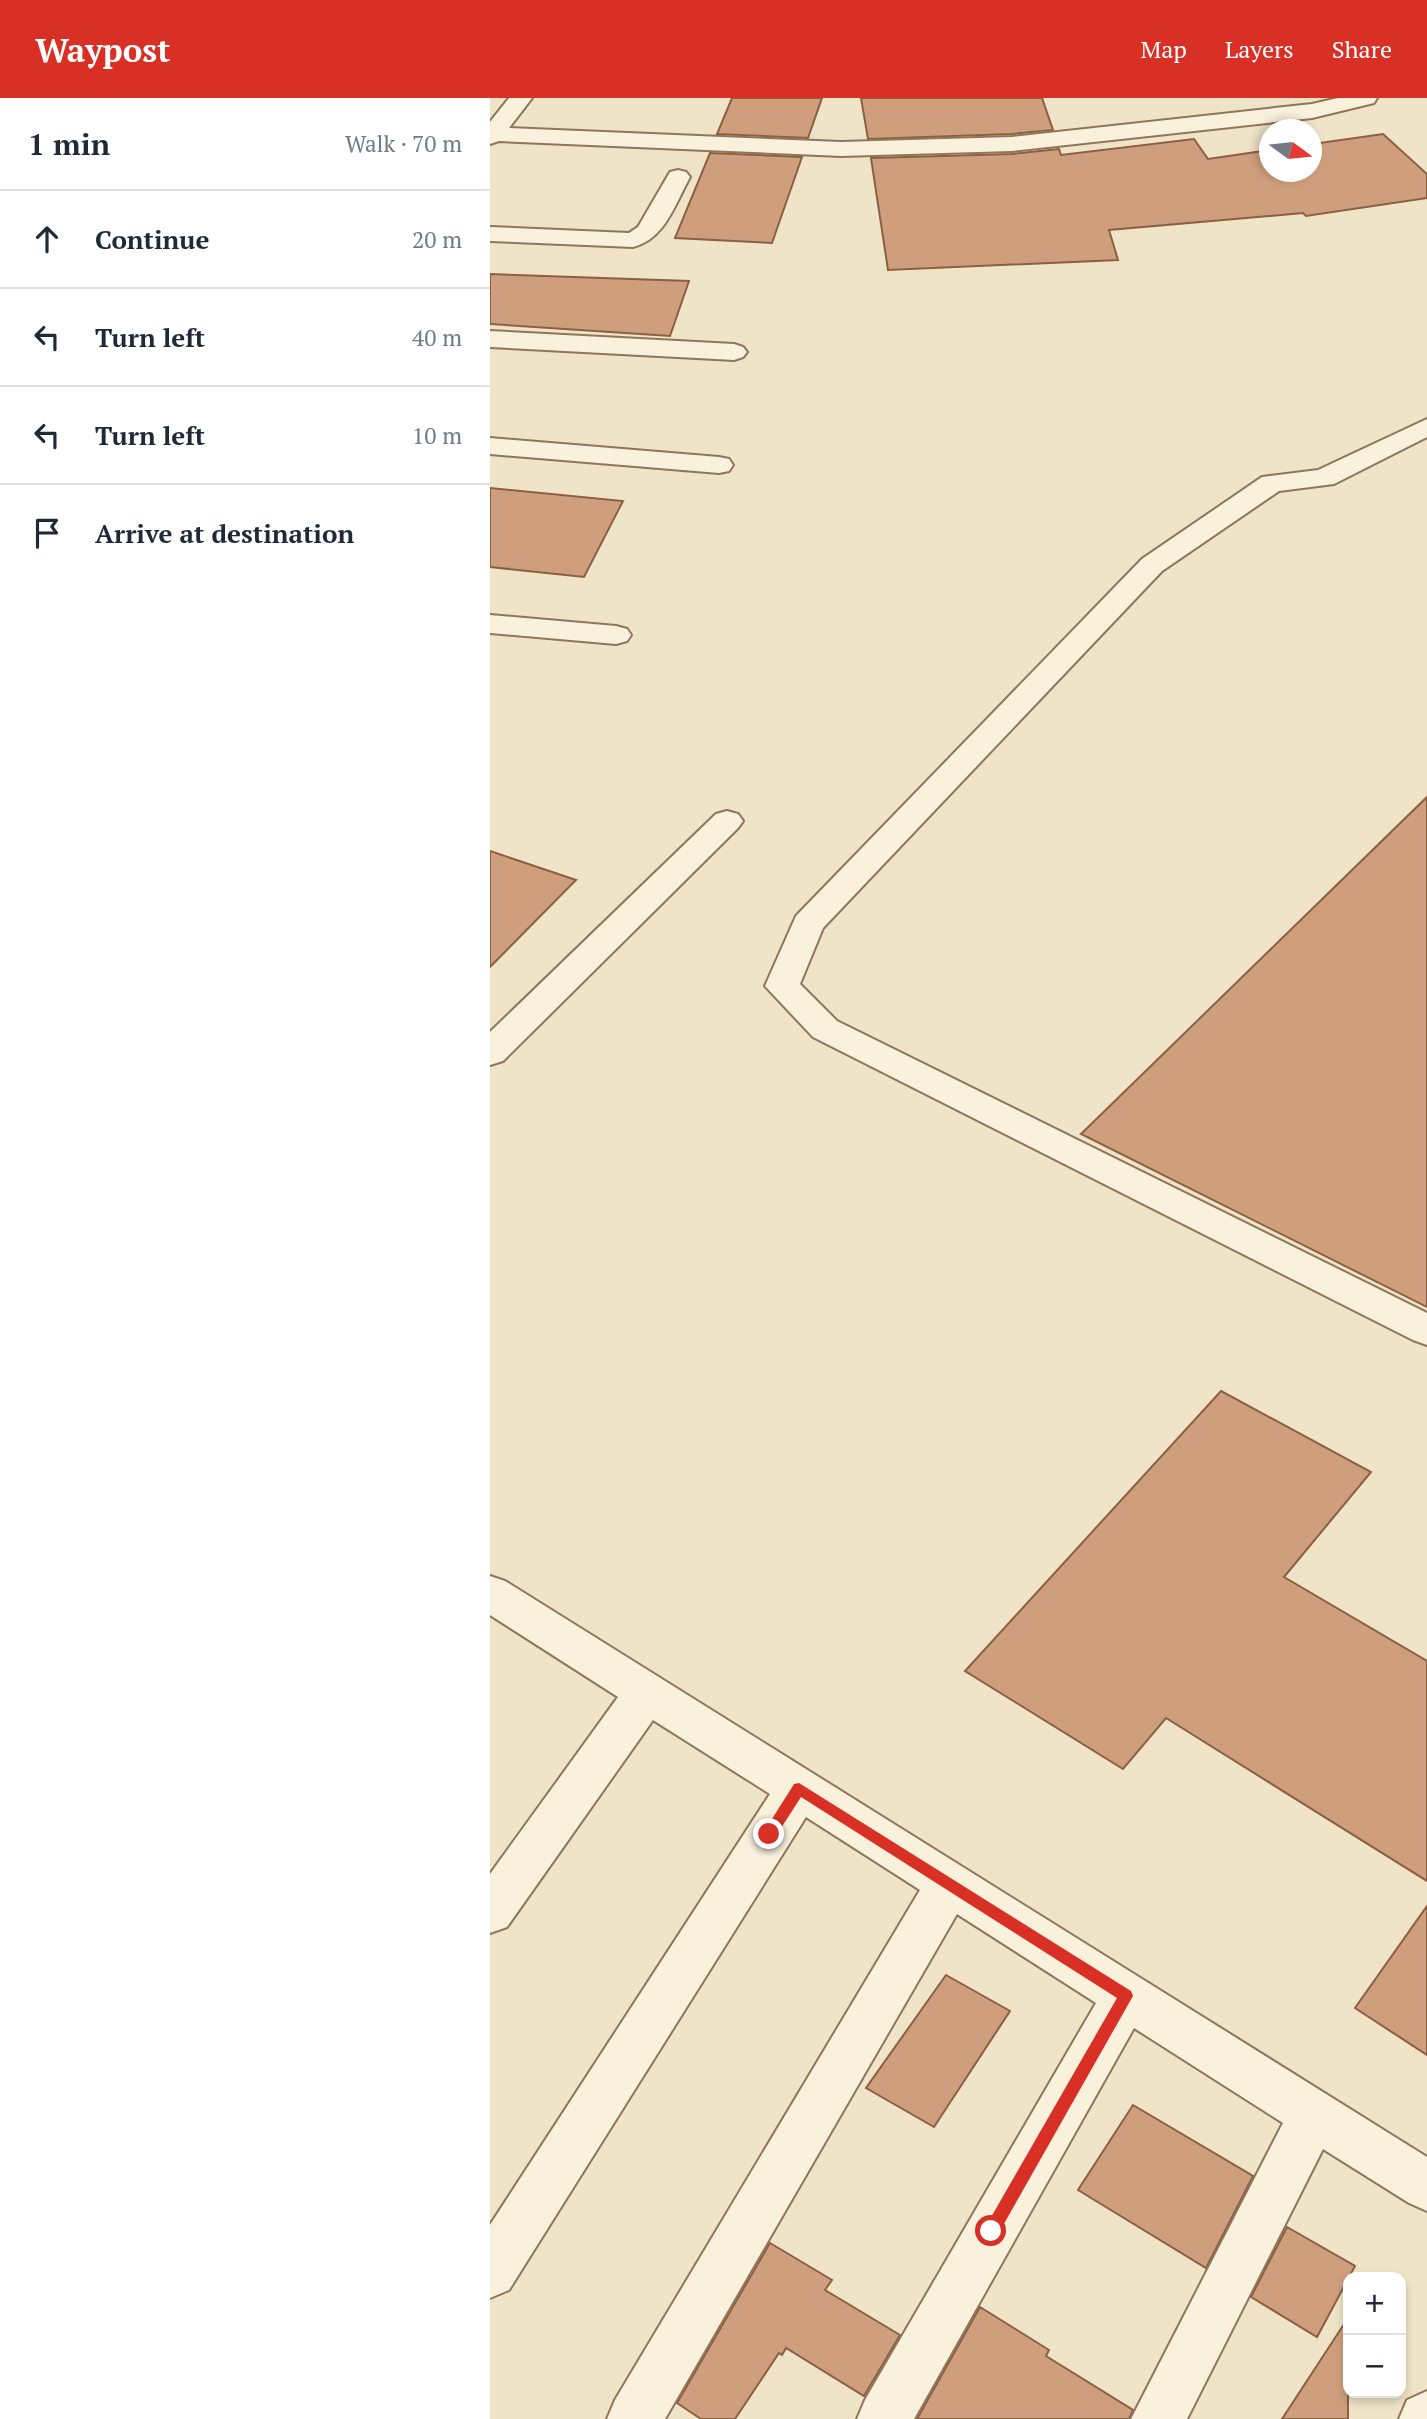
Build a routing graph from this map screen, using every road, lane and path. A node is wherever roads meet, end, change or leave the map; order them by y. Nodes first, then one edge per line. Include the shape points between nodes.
1 (521, 98) edge
2 (1366, 98) edge
3 (1275, 106) edge
4 (491, 135) edge
5 (678, 177) dead end
6 (490, 234) edge
7 (490, 339) edge
8 (734, 352) dead end
9 (1427, 427) edge
10 (490, 446) edge
11 (719, 465) dead end
12 (491, 626) edge
13 (616, 635) dead end
14 (727, 821) dead end
15 (490, 1053) edge
16 (1427, 1330) edge
17 (495, 1607) edge
18 (647, 1693) junction
19 (799, 1788) junction
20 (949, 1884) junction
21 (490, 1912) edge
22 (1126, 1996) junction
23 (1314, 2115) junction
24 (1427, 2186) edge
25 (490, 2272) edge
26 (634, 2419) edge
27 (884, 2419) edge
28 (1158, 2419) edge

1 - 4 street
2 - 3 street via 1312,111
3 - 4 street via 1013,144 841,149
5 - 6 street via 648,232 633,240
7 - 8 street
9 - 16 street via 1324,478 1272,483 1152,565 808,924 782,986 825,1029
10 - 11 street
12 - 13 street
14 - 15 street
17 - 18 street
18 - 19 street
18 - 21 street
19 - 20 street
19 - 25 street
20 - 22 street
20 - 26 street
22 - 23 street
22 - 27 street
23 - 24 street
23 - 28 street

